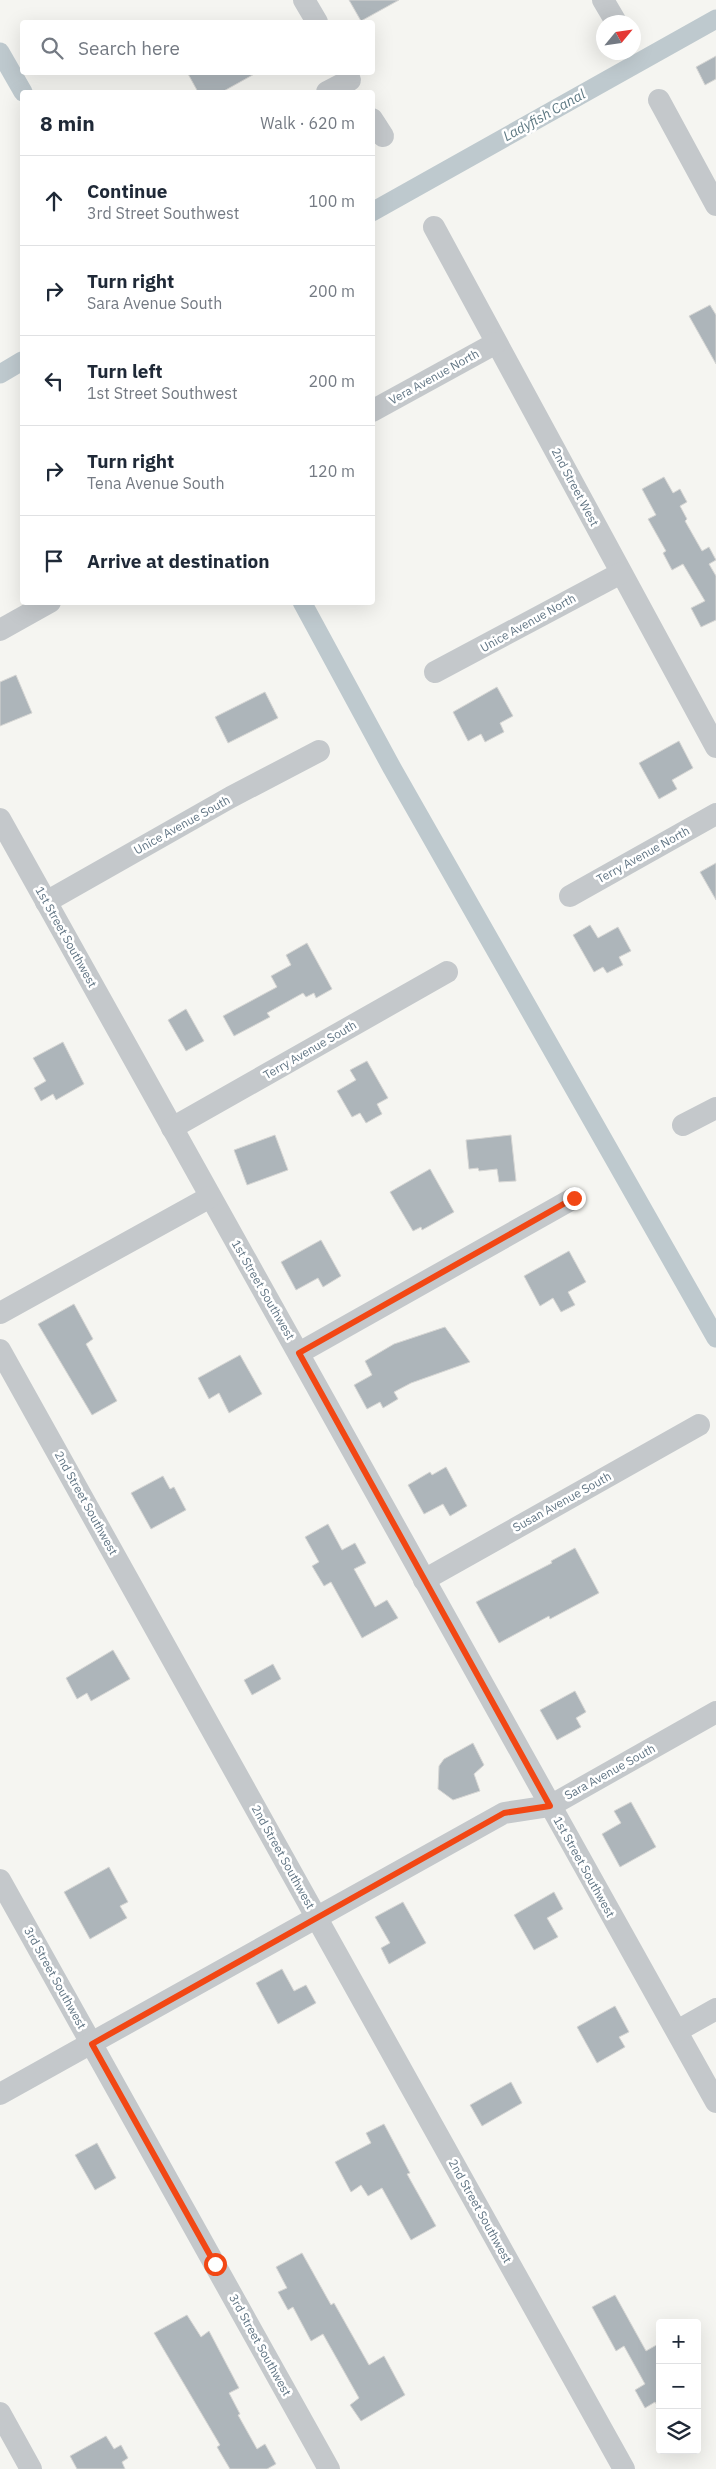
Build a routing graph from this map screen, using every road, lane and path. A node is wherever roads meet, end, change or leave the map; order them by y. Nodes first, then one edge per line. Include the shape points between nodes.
1 (304, 0) edge
2 (603, 0) edge
3 (612, 15) edge
4 (316, 20) edge
5 (351, 82) edge
6 (332, 90) edge
7 (659, 100) dead end
8 (716, 205) edge
9 (434, 227) dead end
10 (496, 343) junction
11 (375, 409) edge
12 (621, 573) junction
13 (45, 605) edge
14 (0, 630) edge
15 (435, 672) dead end
16 (716, 747) edge
17 (318, 750) dead end
18 (716, 814) edge
19 (0, 819) edge
20 (570, 896) dead end
21 (46, 902) junction
22 (447, 972) dead end
23 (716, 1108) edge
24 (683, 1125) dead end
25 (172, 1128) junction
26 (210, 1197) junction
27 (574, 1198) dead end
28 (0, 1313) edge
29 (0, 1350) edge
30 (299, 1353) junction
31 (699, 1425) dead end
32 (424, 1580) junction
33 (716, 1712) edge
34 (550, 1806) junction
35 (0, 1880) edge
36 (317, 1918) junction
37 (716, 2009) edge
38 (677, 2031) junction
39 (92, 2044) junction
40 (0, 2094) edge
41 (716, 2102) edge
42 (0, 2413) edge
43 (32, 2469) edge
44 (329, 2469) edge
45 (624, 2469) edge

1 - 4 street
2 - 3 street
5 - 6 street
7 - 8 street
9 - 10 street, 2nd Street West
10 - 11 street, Vera Avenue North
10 - 12 street, 2nd Street West
12 - 15 street, Unice Avenue North
12 - 16 street, 2nd Street West
13 - 14 street
17 - 21 street, Unice Avenue South
18 - 20 street, Terry Avenue North
19 - 21 street, 1st Street Southwest
21 - 25 street, 1st Street Southwest
22 - 25 street, Terry Avenue South
23 - 24 street
25 - 26 street, 1st Street Southwest
26 - 28 street
26 - 30 street, 1st Street Southwest
27 - 30 street
29 - 36 street, 2nd Street Southwest
30 - 32 street, 1st Street Southwest
31 - 32 street, Susan Avenue South
32 - 34 street, 1st Street Southwest
33 - 34 street, Sara Avenue South
34 - 36 street, Sara Avenue South via 504,1813
34 - 38 street, 1st Street Southwest
35 - 39 street, 3rd Street Southwest
36 - 39 street, Sara Avenue South
36 - 45 street, 2nd Street Southwest
37 - 38 street
38 - 41 street, 1st Street Southwest
39 - 40 street, Sara Avenue South
39 - 44 street, 3rd Street Southwest
42 - 43 street

